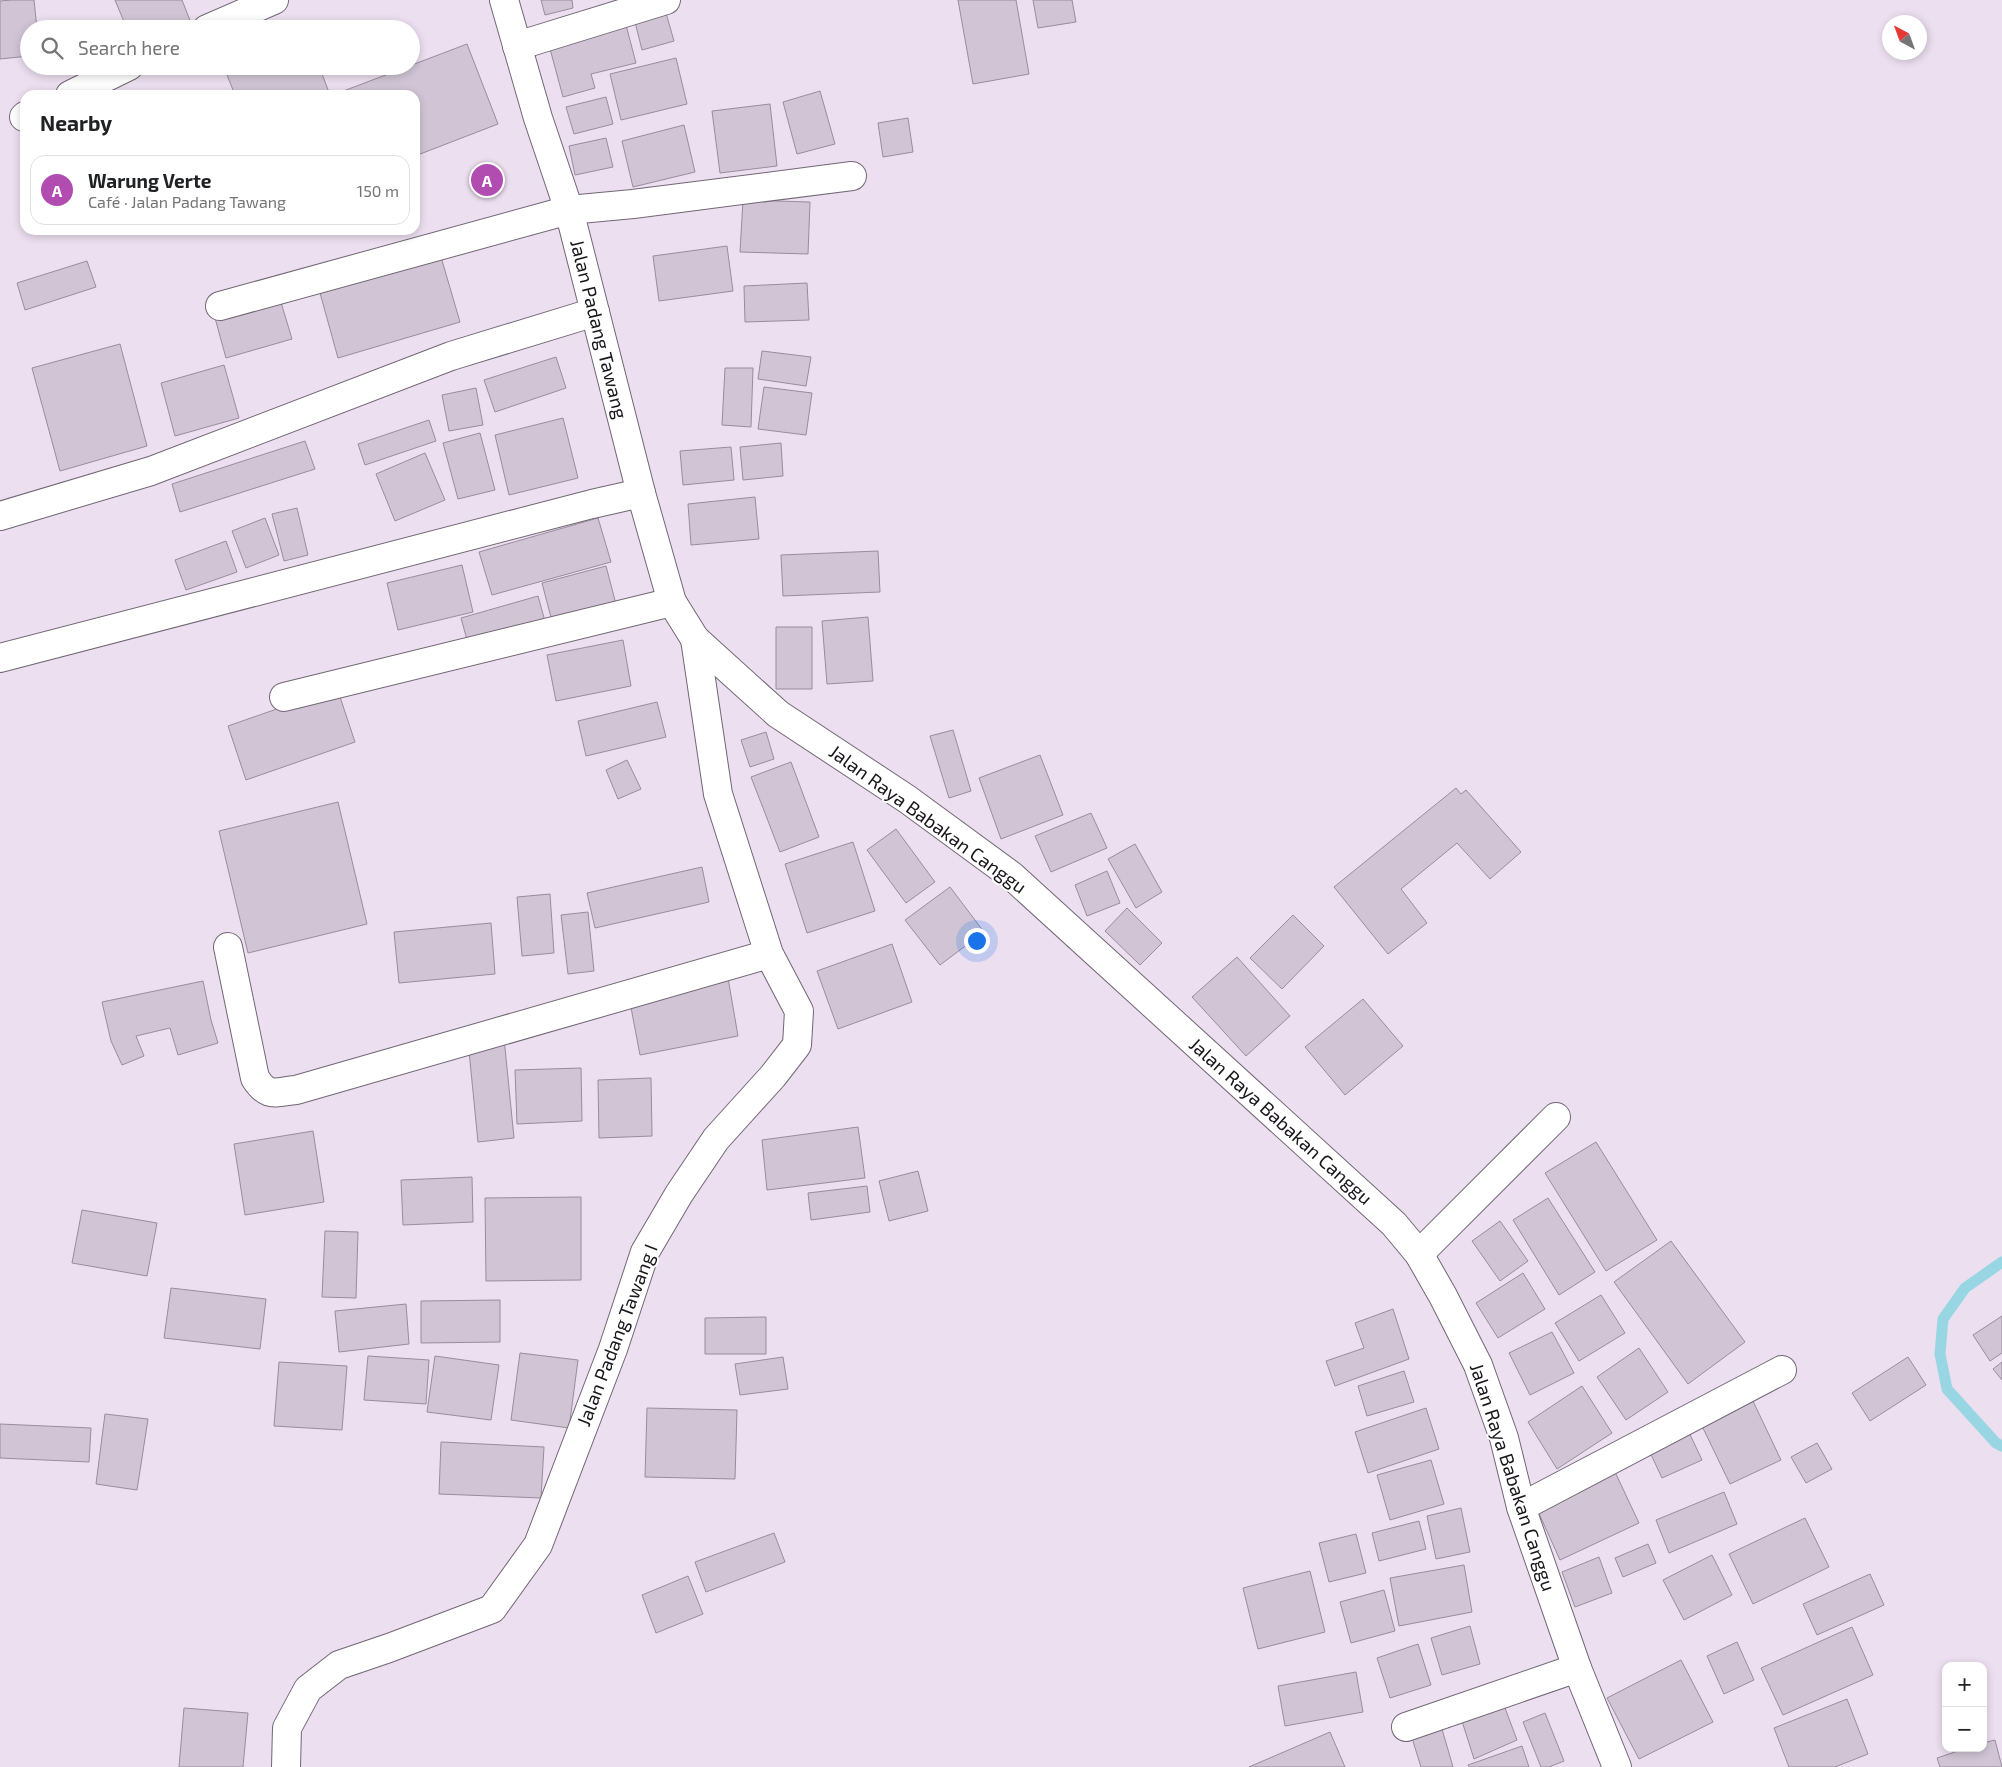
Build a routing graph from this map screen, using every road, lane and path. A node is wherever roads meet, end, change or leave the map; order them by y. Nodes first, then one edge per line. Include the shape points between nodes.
1 (274, 0) edge
2 (504, 0) edge
3 (666, 0) edge
4 (228, 20) edge
5 (517, 46) junction
6 (111, 75) edge
7 (80, 90) edge
8 (852, 176) dead end
9 (569, 210) junction
10 (220, 306) dead end
11 (595, 312) junction
12 (641, 493) junction
13 (0, 516) edge
14 (672, 602) junction
15 (702, 645) junction
16 (0, 658) edge
17 (284, 697) dead end
18 (228, 947) dead end
19 (769, 954) junction
20 (1556, 1117) dead end
21 (1419, 1254) junction
22 (1782, 1370) dead end
23 (1520, 1507) junction
24 (1578, 1668) junction
25 (1406, 1727) dead end
26 (286, 1767) edge
27 (1617, 1767) edge

1 - 4 street
2 - 5 street, Jalan Padang Tawang
3 - 5 street
5 - 9 street, Jalan Padang Tawang
6 - 7 street
8 - 9 street
9 - 10 street
9 - 11 street, Jalan Padang Tawang
11 - 12 street, Jalan Padang Tawang
11 - 13 street via 451,356 151,471
12 - 14 street, Jalan Padang Tawang
12 - 16 street
14 - 15 street, Jalan Padang Tawang
14 - 17 street
15 - 19 street, Jalan Padang Tawang I via 718,794
15 - 21 street, Jalan Raya Babakan Canggu via 778,714 907,799 1012,876 1394,1224
18 - 19 street via 255,1078 263,1089 272,1093 296,1090
19 - 26 street, Jalan Padang Tawang I via 799,1011 797,1046 716,1139 646,1252 613,1349 538,1545 492,1609 339,1665 308,1689 287,1728
20 - 21 street
21 - 23 street, Jalan Raya Babakan Canggu via 1478,1365 1504,1438
22 - 23 street
23 - 24 street, Jalan Raya Babakan Canggu
24 - 25 street
24 - 27 street, Jalan Raya Babakan Canggu

